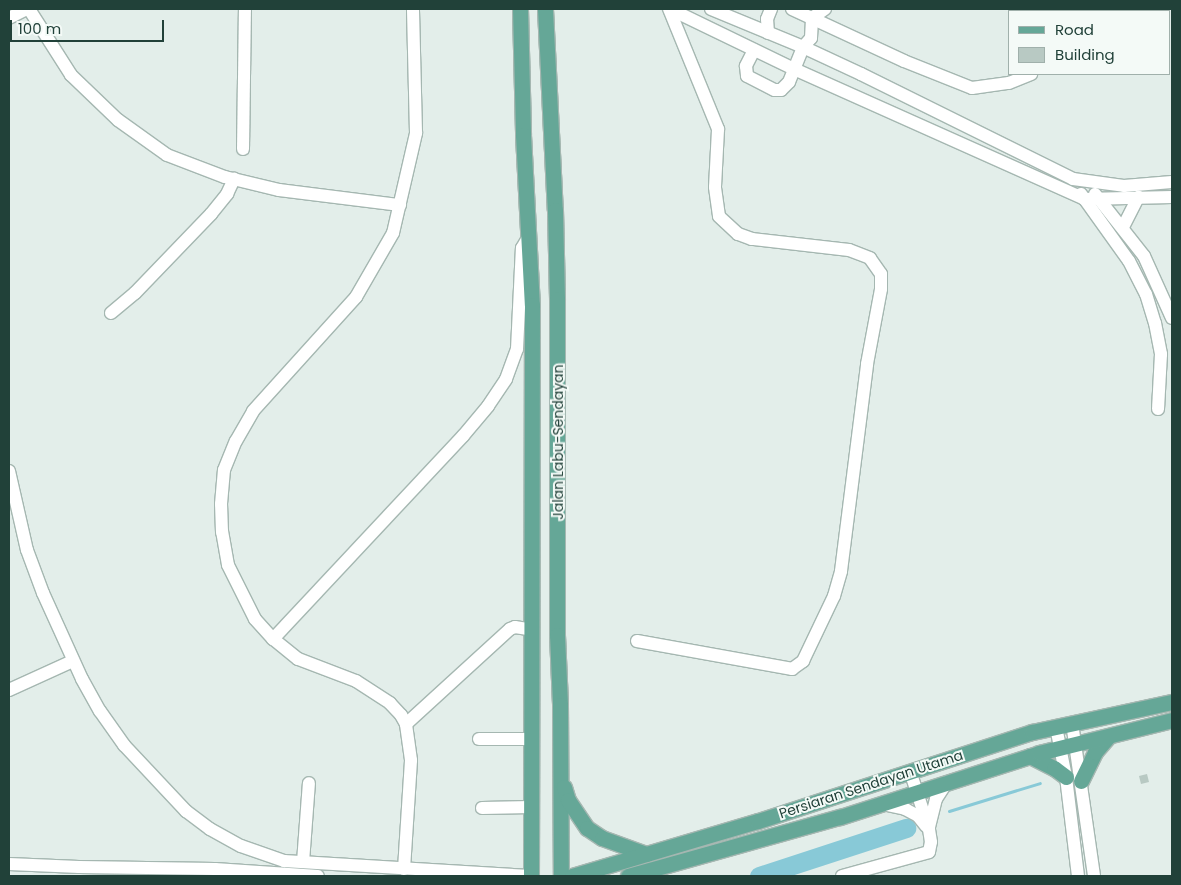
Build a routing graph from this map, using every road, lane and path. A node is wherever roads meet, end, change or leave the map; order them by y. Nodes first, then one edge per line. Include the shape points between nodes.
1 (28, 9) edge
2 (245, 9) edge
3 (413, 9) edge
4 (510, 9) edge
5 (520, 9) edge
6 (670, 9) edge
7 (711, 9) edge
8 (772, 9) edge
9 (792, 9) edge
10 (825, 9) edge
11 (546, 13) edge
12 (9, 18) edge
13 (812, 18) junction
14 (520, 25) junction
15 (768, 33) junction
16 (803, 47) junction
17 (754, 50) junction
18 (794, 69) junction
19 (862, 74) junction
20 (1029, 75) edge
21 (852, 94) junction
22 (243, 149) dead end
23 (234, 179) junction
24 (1073, 179) junction
25 (1087, 182) junction
26 (1172, 182) edge
27 (1138, 197) junction
28 (1172, 197) edge
29 (1097, 198) junction
30 (1084, 199) junction
31 (400, 205) junction
32 (1123, 228) junction
33 (529, 238) junction
34 (111, 313) dead end
35 (1172, 318) edge
36 (1158, 410) dead end
37 (9, 471) edge
38 (532, 630) junction
39 (273, 639) junction
40 (637, 641) dead end
41 (73, 661) junction
42 (9, 690) edge
43 (1172, 702) edge
44 (1172, 720) edge
45 (1072, 723) junction
46 (406, 724) junction
47 (1056, 727) junction
48 (1109, 736) junction
49 (479, 739) dead end
50 (532, 739) junction
51 (1077, 745) junction
52 (1061, 749) junction
53 (1030, 756) junction
54 (910, 771) junction
55 (560, 774) junction
56 (1066, 777) junction
57 (1082, 780) junction
58 (947, 782) junction
59 (309, 783) dead end
60 (917, 792) junction
61 (882, 804) junction
62 (531, 807) junction
63 (482, 808) dead end
64 (929, 830) junction
65 (646, 854) junction
66 (303, 862) junction
67 (9, 864) edge
68 (404, 869) junction
69 (641, 874) edge
70 (318, 876) edge
71 (531, 876) edge
72 (561, 876) edge
73 (572, 876) edge
74 (628, 876) edge
75 (842, 876) edge
76 (1078, 876) edge
77 (1094, 876) edge

1 - 12 street
1 - 23 street via 71,75 118,120 167,155
2 - 22 street
3 - 31 street via 416,134
4 - 14 main road
5 - 14 main road, Jalan Labu-Sendayan
6 - 17 street
6 - 40 street via 718,129 715,187 719,216 738,234 752,239 848,250 870,258 881,274 841,571 834,596 802,661 792,669
7 - 15 street
8 - 15 street via 767,19
9 - 13 street
10 - 13 street
11 - 55 main road, Jalan Labu-Sendayan via 557,289
13 - 16 street via 811,38
13 - 20 street via 904,61 972,88 1009,83
14 - 33 main road, Jalan Labu-Sendayan
15 - 16 street
16 - 18 street
16 - 19 street
17 - 18 street
17 - 18 street via 746,66 747,76 775,90 785,88
18 - 21 street
19 - 21 street via 853,76 849,81 848,88
19 - 24 street
21 - 30 street
23 - 31 street via 279,190
23 - 34 street via 228,194 211,214 135,294
24 - 25 street
24 - 30 street
25 - 26 street via 1124,186
25 - 29 street
27 - 28 street
27 - 29 street
27 - 32 street
29 - 30 street
29 - 32 street
30 - 36 street via 1129,261 1146,294 1160,354
31 - 39 street via 393,233 356,297 252,411 224,470 222,532 228,565 255,619
32 - 35 street via 1144,256
33 - 38 main road, Jalan Labu-Sendayan
33 - 39 street via 522,246 517,349 506,379 463,436
37 - 41 street via 27,550
38 - 46 street via 510,629
38 - 50 main road, Jalan Labu-Sendayan
39 - 46 street via 298,659 363,685 390,703
41 - 42 street
41 - 66 street via 100,711 124,745 186,811 241,846 284,861
43 - 45 main road, Persiaran Sendayan Utama
44 - 48 main road, Persiaran Sendayan Utama
45 - 47 main road, Persiaran Sendayan Utama
45 - 51 street
46 - 68 street via 411,760
47 - 52 street
47 - 54 main road, Persiaran Sendayan Utama via 1003,740
48 - 51 main road, Persiaran Sendayan Utama
48 - 57 main road via 1095,752
49 - 50 street
50 - 62 main road, Jalan Labu-Sendayan
51 - 52 main road, Persiaran Sendayan Utama
51 - 57 street
52 - 53 main road, Persiaran Sendayan Utama
52 - 56 street
53 - 56 main road
53 - 58 main road, Persiaran Sendayan Utama
54 - 60 street
54 - 65 main road, Persiaran Sendayan Utama
55 - 65 main road via 568,800 588,828 602,838
55 - 72 main road, Jalan Labu-Sendayan
56 - 76 street
57 - 77 street
58 - 60 main road, Persiaran Sendayan Utama
58 - 64 street via 936,799
59 - 66 street
60 - 61 main road, Persiaran Sendayan Utama
60 - 64 street
61 - 64 street via 918,816
61 - 69 main road, Persiaran Sendayan Utama
62 - 63 street
62 - 71 main road, Jalan Labu-Sendayan
64 - 75 street via 929,852
65 - 73 main road, Persiaran Sendayan Utama
66 - 68 street
67 - 70 street via 215,869
68 - 71 street
69 - 74 main road, Persiaran Sendayan Utama

